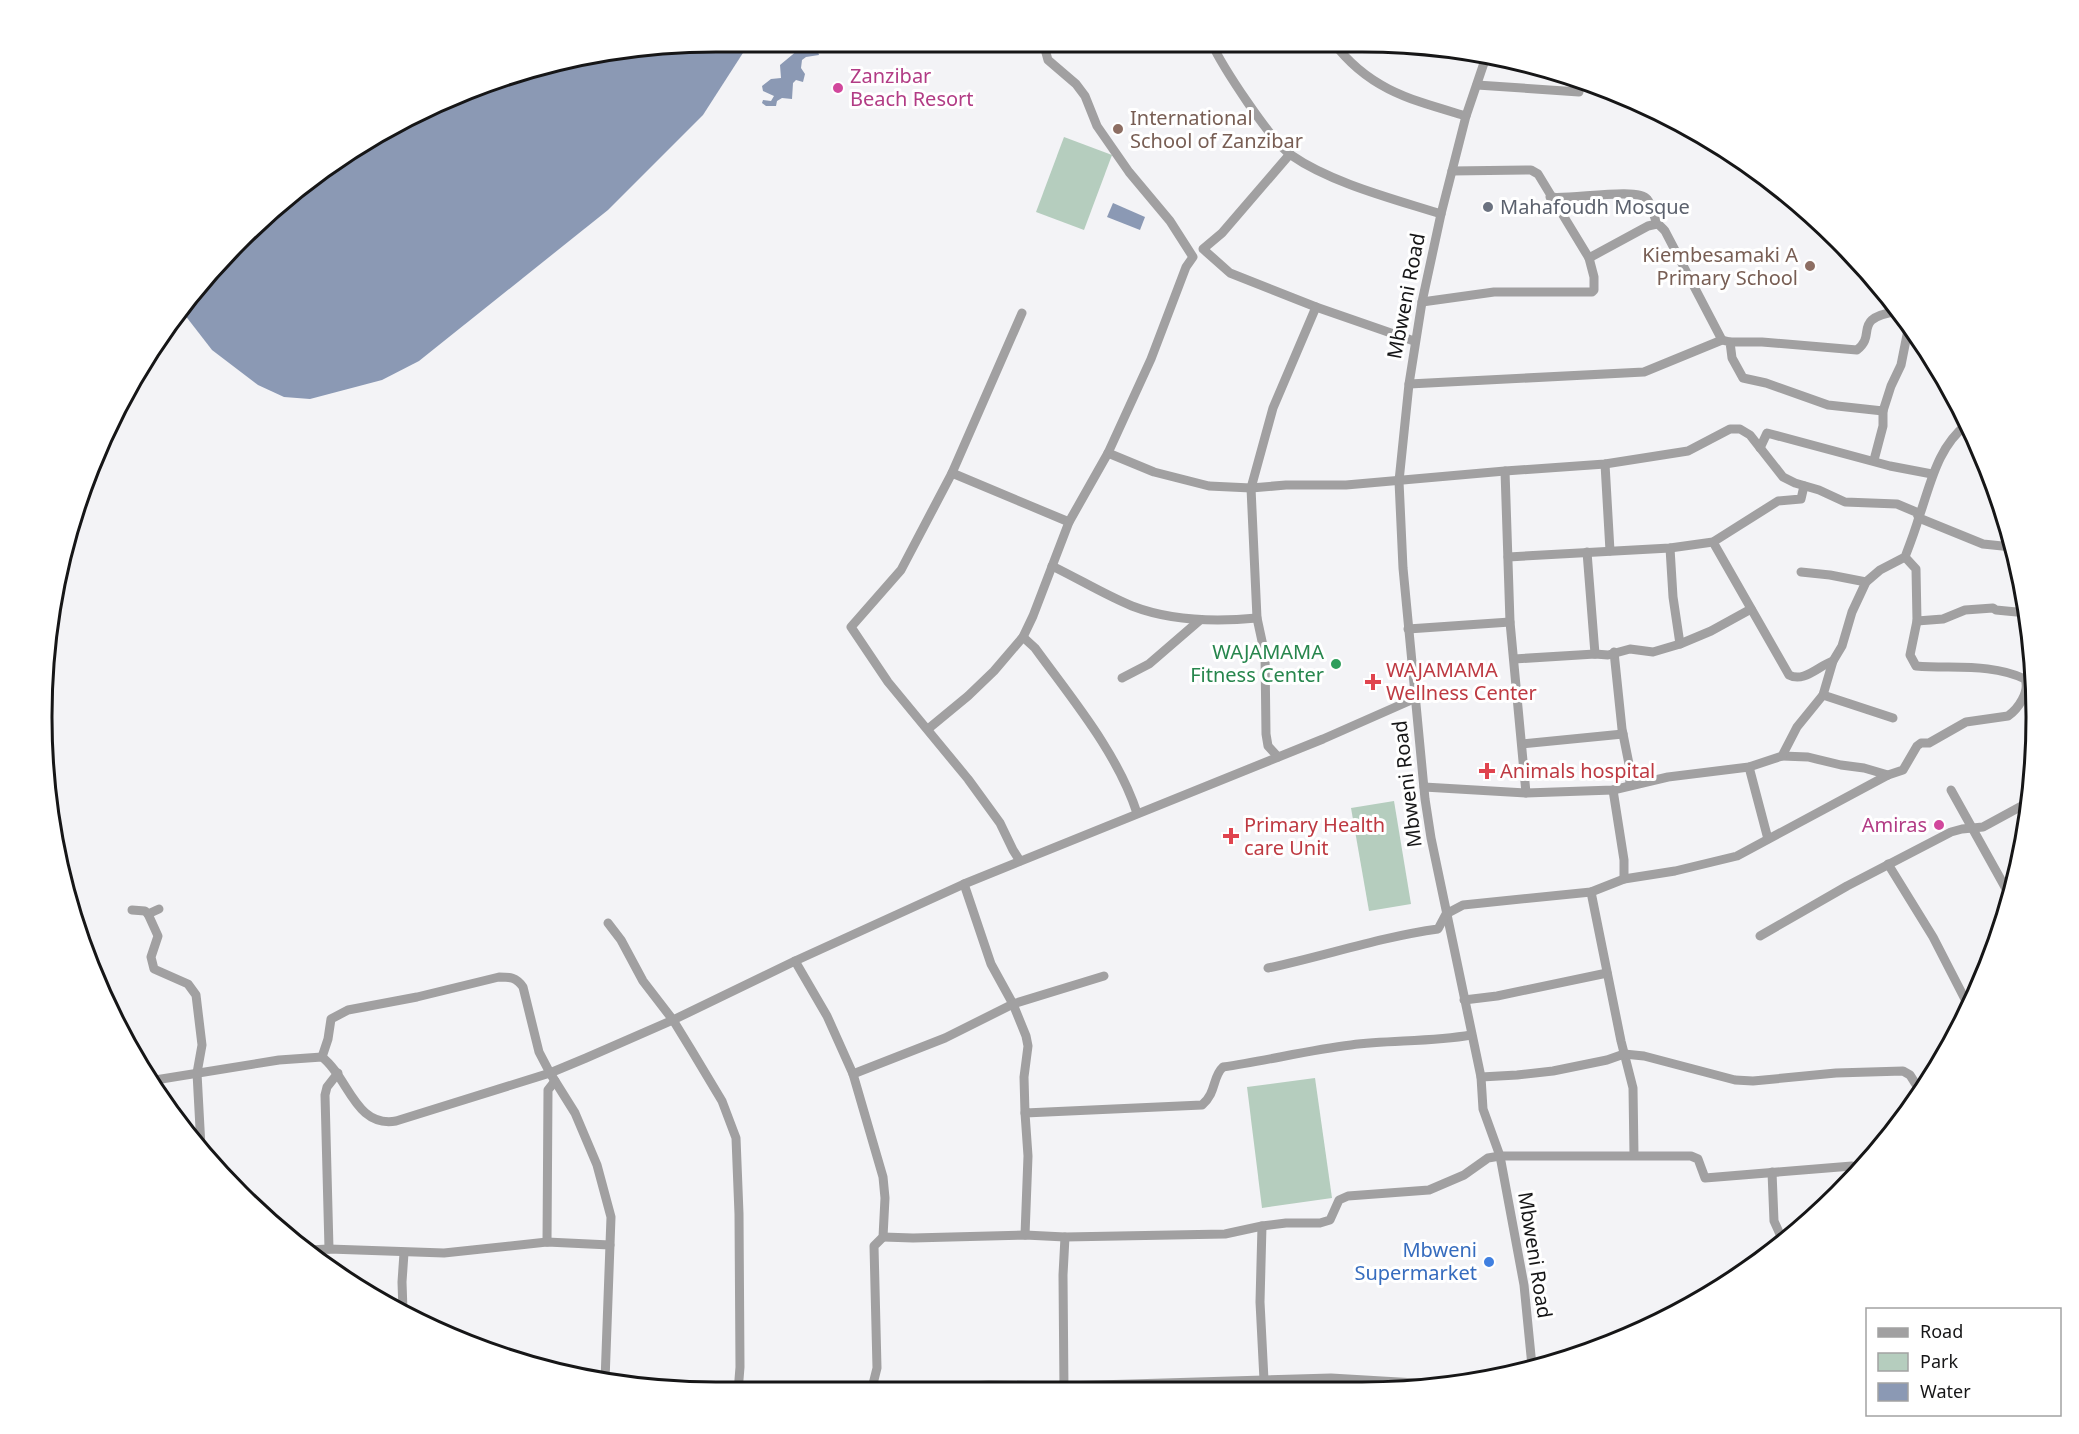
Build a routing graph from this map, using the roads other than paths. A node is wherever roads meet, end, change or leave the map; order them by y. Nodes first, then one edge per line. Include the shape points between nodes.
1 (1046, 52) edge
2 (1217, 52) edge
3 (1341, 52) edge
4 (1484, 64) edge
5 (1477, 85) junction
6 (1579, 92) dead end
7 (1466, 116) junction
8 (1290, 154) junction
9 (1452, 171) junction
10 (1550, 197) junction
11 (1441, 214) junction
12 (1657, 224) junction
13 (1203, 249) junction
14 (1193, 257) junction
15 (1589, 258) junction
16 (1422, 302) junction
17 (1316, 307) junction
18 (1022, 313) dead end
19 (1890, 313) edge
20 (1907, 337) edge
21 (1414, 341) junction
22 (1726, 341) junction
23 (1409, 384) junction
24 (1883, 411) junction
25 (1961, 430) edge
26 (1760, 448) junction
27 (1108, 453) junction
28 (1874, 460) junction
29 (1605, 464) junction
30 (1505, 471) junction
31 (952, 474) junction
32 (1932, 474) junction
33 (1399, 482) junction
34 (1804, 486) junction
35 (1251, 488) junction
36 (1919, 518) junction
37 (1069, 522) junction
38 (1713, 542) junction
39 (2004, 546) edge
40 (1670, 548) junction
41 (1610, 551) junction
42 (1587, 552) junction
43 (1508, 557) junction
44 (1905, 557) junction
45 (1052, 566) junction
46 (1801, 572) dead end
47 (1866, 582) junction
48 (1751, 609) junction
49 (2018, 612) edge
50 (1257, 618) junction
51 (1200, 620) junction
52 (1917, 621) junction
53 (1510, 622) junction
54 (1408, 629) junction
55 (1023, 637) junction
56 (1680, 644) junction
57 (1614, 652) junction
58 (1595, 654) junction
59 (1514, 659) junction
60 (1833, 661) junction
61 (1122, 678) dead end
62 (2025, 679) edge
63 (2025, 690) edge
64 (1823, 695) junction
65 (2024, 695) joint
66 (1416, 698) junction
67 (1893, 718) dead end
68 (928, 729) junction
69 (1623, 734) junction
70 (1522, 744) junction
71 (1782, 756) junction
72 (1278, 757) junction
73 (1749, 767) junction
74 (1888, 776) junction
75 (1630, 785) junction
76 (1424, 787) junction
77 (1613, 790) junction
78 (1951, 790) dead end
79 (1526, 793) junction
80 (2021, 807) edge
81 (1137, 813) junction
82 (1971, 828) junction
83 (1768, 839) junction
84 (1020, 861) junction
85 (1888, 864) junction
86 (1624, 879) junction
87 (964, 884) junction
88 (2005, 887) edge
89 (1591, 892) junction
90 (159, 909) dead end
91 (132, 910) dead end
92 (148, 914) junction
93 (1446, 914) junction
94 (608, 922) dead end
95 (1760, 936) dead end
96 (795, 961) junction
97 (1268, 968) dead end
98 (1606, 973) junction
99 (1104, 976) dead end
100 (1964, 997) edge
101 (1464, 1000) junction
102 (1013, 1004) junction
103 (673, 1020) junction
104 (1471, 1035) junction
105 (1624, 1054) junction
106 (322, 1057) junction
107 (197, 1073) junction
108 (338, 1073) junction
109 (853, 1074) junction
110 (552, 1077) junction
111 (1481, 1077) junction
112 (160, 1079) edge
113 (1916, 1084) edge
114 (1025, 1113) junction
115 (200, 1135) edge
116 (1634, 1155) junction
117 (1500, 1156) junction
118 (1852, 1166) edge
119 (1772, 1173) junction
120 (1262, 1226) junction
121 (1780, 1233) edge
122 (1025, 1235) junction
123 (883, 1237) junction
124 (1065, 1237) junction
125 (547, 1242) junction
126 (610, 1245) junction
127 (320, 1249) edge
128 (329, 1249) junction
129 (404, 1253) junction
130 (403, 1302) edge
131 (1531, 1360) edge
132 (605, 1372) edge
133 (1264, 1380) junction
134 (1373, 1381) edge
135 (739, 1382) edge
136 (874, 1382) edge
137 (1064, 1382) edge
138 (1254, 1382) edge

1 - 14 street via 1048,60 1085,96 1097,126 1170,220
2 - 8 street via 1243,95
3 - 7 street via 1375,82 1407,99
4 - 5 street, Mbweni Road
5 - 6 street
5 - 7 street, Mbweni Road
7 - 9 street, Mbweni Road
8 - 11 street via 1374,193
8 - 13 street via 1222,233
9 - 10 street via 1531,170 1538,174
9 - 11 street, Mbweni Road
10 - 12 street via 1640,195 1648,200
10 - 15 street
11 - 16 street, Mbweni Road
12 - 15 street
12 - 22 street via 1665,231
13 - 14 street
13 - 17 street via 1230,273
14 - 27 street
15 - 16 street via 1594,277 1592,292 1494,292
16 - 21 street, Mbweni Road
17 - 21 street
17 - 35 street via 1273,408
18 - 31 street
19 - 22 street via 1872,318 1857,350
20 - 24 street via 1901,365
21 - 23 street, Mbweni Road
22 - 23 street via 1644,372
22 - 24 street via 1743,378 1828,405
23 - 33 street, Mbweni Road
24 - 28 street
25 - 32 street via 1946,445
26 - 28 street via 1767,433
26 - 29 street via 1750,435 1730,429 1688,451
26 - 34 street via 1783,477
27 - 35 street via 1209,486
27 - 37 street
28 - 32 street
29 - 30 street
29 - 41 street
30 - 33 street
30 - 43 street
31 - 37 street
31 - 68 street via 902,570 851,627 888,682
32 - 36 street
33 - 35 street
33 - 54 street, Mbweni Road
34 - 36 street via 1845,502 1897,504 1916,512
34 - 38 street via 1801,499 1778,501
35 - 50 street
36 - 39 street via 1983,544
36 - 44 street
37 - 45 street
38 - 40 street
38 - 48 street
40 - 41 street
40 - 56 street
41 - 42 street
42 - 43 street
42 - 58 street
43 - 53 street
44 - 47 street
44 - 52 street via 1916,569
45 - 51 street via 1132,606
45 - 55 street
46 - 47 street
47 - 60 street
48 - 56 street
48 - 60 street via 1789,675 1804,676
49 - 52 street via 1979,608 1943,619
50 - 51 street
50 - 72 street via 1265,655 1266,734 1268,746
51 - 61 street via 1149,664
52 - 62 street via 1910,655 1916,666 1975,666
53 - 54 street
53 - 59 street
54 - 66 street, Mbweni Road
55 - 68 street via 994,671
55 - 81 street via 1035,648 1106,749 1130,791
56 - 57 street via 1653,652
57 - 58 street
57 - 69 street
58 - 59 street
59 - 70 street
60 - 64 street
63 - 65 street
64 - 67 street
64 - 71 street via 1797,727
65 - 74 street via 2008,716 1966,722 1929,743 1921,743 1903,770
66 - 72 street
66 - 76 street, Mbweni Road
68 - 84 street via 1000,823
69 - 70 street
69 - 75 street
70 - 79 street
71 - 73 street
71 - 74 street via 1808,757
72 - 81 street
73 - 75 street
73 - 83 street
74 - 83 street
75 - 77 street
76 - 79 street
76 - 93 street, Mbweni Road
77 - 79 street
77 - 86 street
78 - 82 street
80 - 82 street via 1983,827
81 - 84 street
82 - 85 street via 1951,832
82 - 88 street
83 - 86 street via 1737,856
84 - 87 street
85 - 95 street
85 - 100 street
86 - 89 street
87 - 96 street
87 - 102 street via 991,963
89 - 93 street via 1463,905
89 - 98 street
90 - 92 street
91 - 92 street
92 - 107 street via 158,936 151,957 154,969 188,984 196,994 202,1045
93 - 97 street via 1438,929 1407,933
93 - 101 street, Mbweni Road
94 - 103 street
96 - 103 street
96 - 109 street via 827,1016
98 - 101 street
98 - 105 street
99 - 102 street
101 - 104 street, Mbweni Road
102 - 109 street via 945,1038
102 - 114 street via 1028,1046
103 - 110 street
103 - 135 street via 722,1101 736,1138 740,1214
104 - 111 street, Mbweni Road
104 - 114 street via 1347,1045 1223,1067 1217,1072 1211,1098 1202,1106
105 - 111 street via 1553,1071
105 - 113 street via 1736,1080 1903,1071
105 - 116 street via 1633,1088
106 - 107 street
106 - 108 street
106 - 110 street via 331,1019 342,1012 510,977 522,987 539,1052
107 - 112 street
107 - 115 street
108 - 110 street via 365,1114 388,1122
108 - 128 street via 325,1095
109 - 123 street via 883,1177
110 - 125 street via 548,1090
110 - 126 street via 575,1113 597,1165 611,1216
111 - 117 street, Mbweni Road via 1483,1109
114 - 122 street
116 - 117 street
116 - 119 street via 1692,1156 1706,1178
117 - 120 street via 1488,1158 1464,1175 1429,1190 1348,1196 1339,1200 1330,1220 1320,1223
117 - 131 street, Mbweni Road via 1524,1285
118 - 119 street
119 - 121 street via 1774,1221
120 - 124 street via 1225,1234
120 - 133 street
122 - 123 street
122 - 124 street
123 - 136 street via 874,1246
124 - 137 street
125 - 126 street
125 - 129 street via 444,1253
126 - 132 street
127 - 128 street
128 - 129 street
129 - 130 street
133 - 134 street
133 - 138 street

